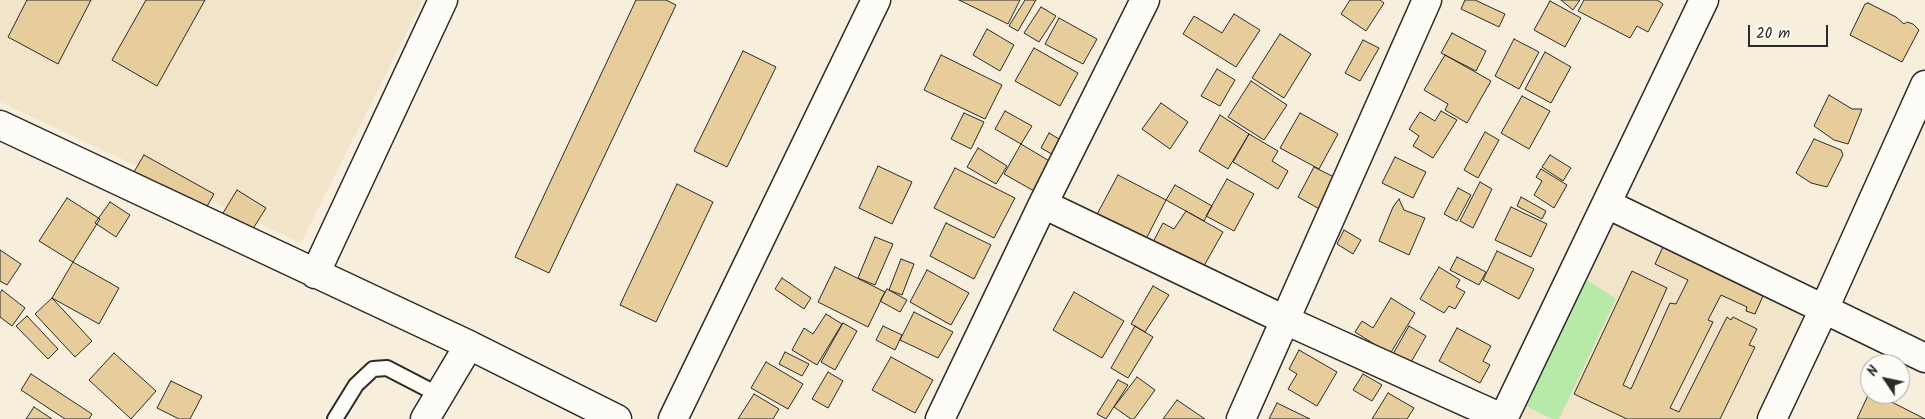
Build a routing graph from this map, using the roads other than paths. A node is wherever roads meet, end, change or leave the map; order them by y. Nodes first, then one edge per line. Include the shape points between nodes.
1 (443, 0) edge
2 (876, 0) edge
3 (1145, 0) edge
4 (1426, 0) edge
5 (1704, 0) edge
6 (1925, 85) edge
7 (0, 125) edge
8 (1043, 204) junction
9 (1606, 204) junction
10 (315, 274) junction
11 (1824, 309) junction
12 (1285, 320) junction
13 (469, 345) junction
14 (1925, 358) edge
15 (439, 395) junction
16 (335, 419) edge
17 (425, 419) edge
18 (617, 419) edge
19 (673, 419) edge
20 (940, 419) edge
21 (1241, 419) edge
22 (1503, 419) edge
23 (1772, 419) edge

1 - 10 street
2 - 19 street
3 - 8 street
4 - 12 street
5 - 9 street
6 - 11 street
7 - 10 street
8 - 12 street
8 - 20 street
9 - 11 street
9 - 22 street
10 - 13 street
11 - 14 street
11 - 23 street
12 - 21 street
12 - 22 street
13 - 15 street
13 - 18 street
15 - 16 lane via 387,368 373,369 356,385
15 - 17 street

